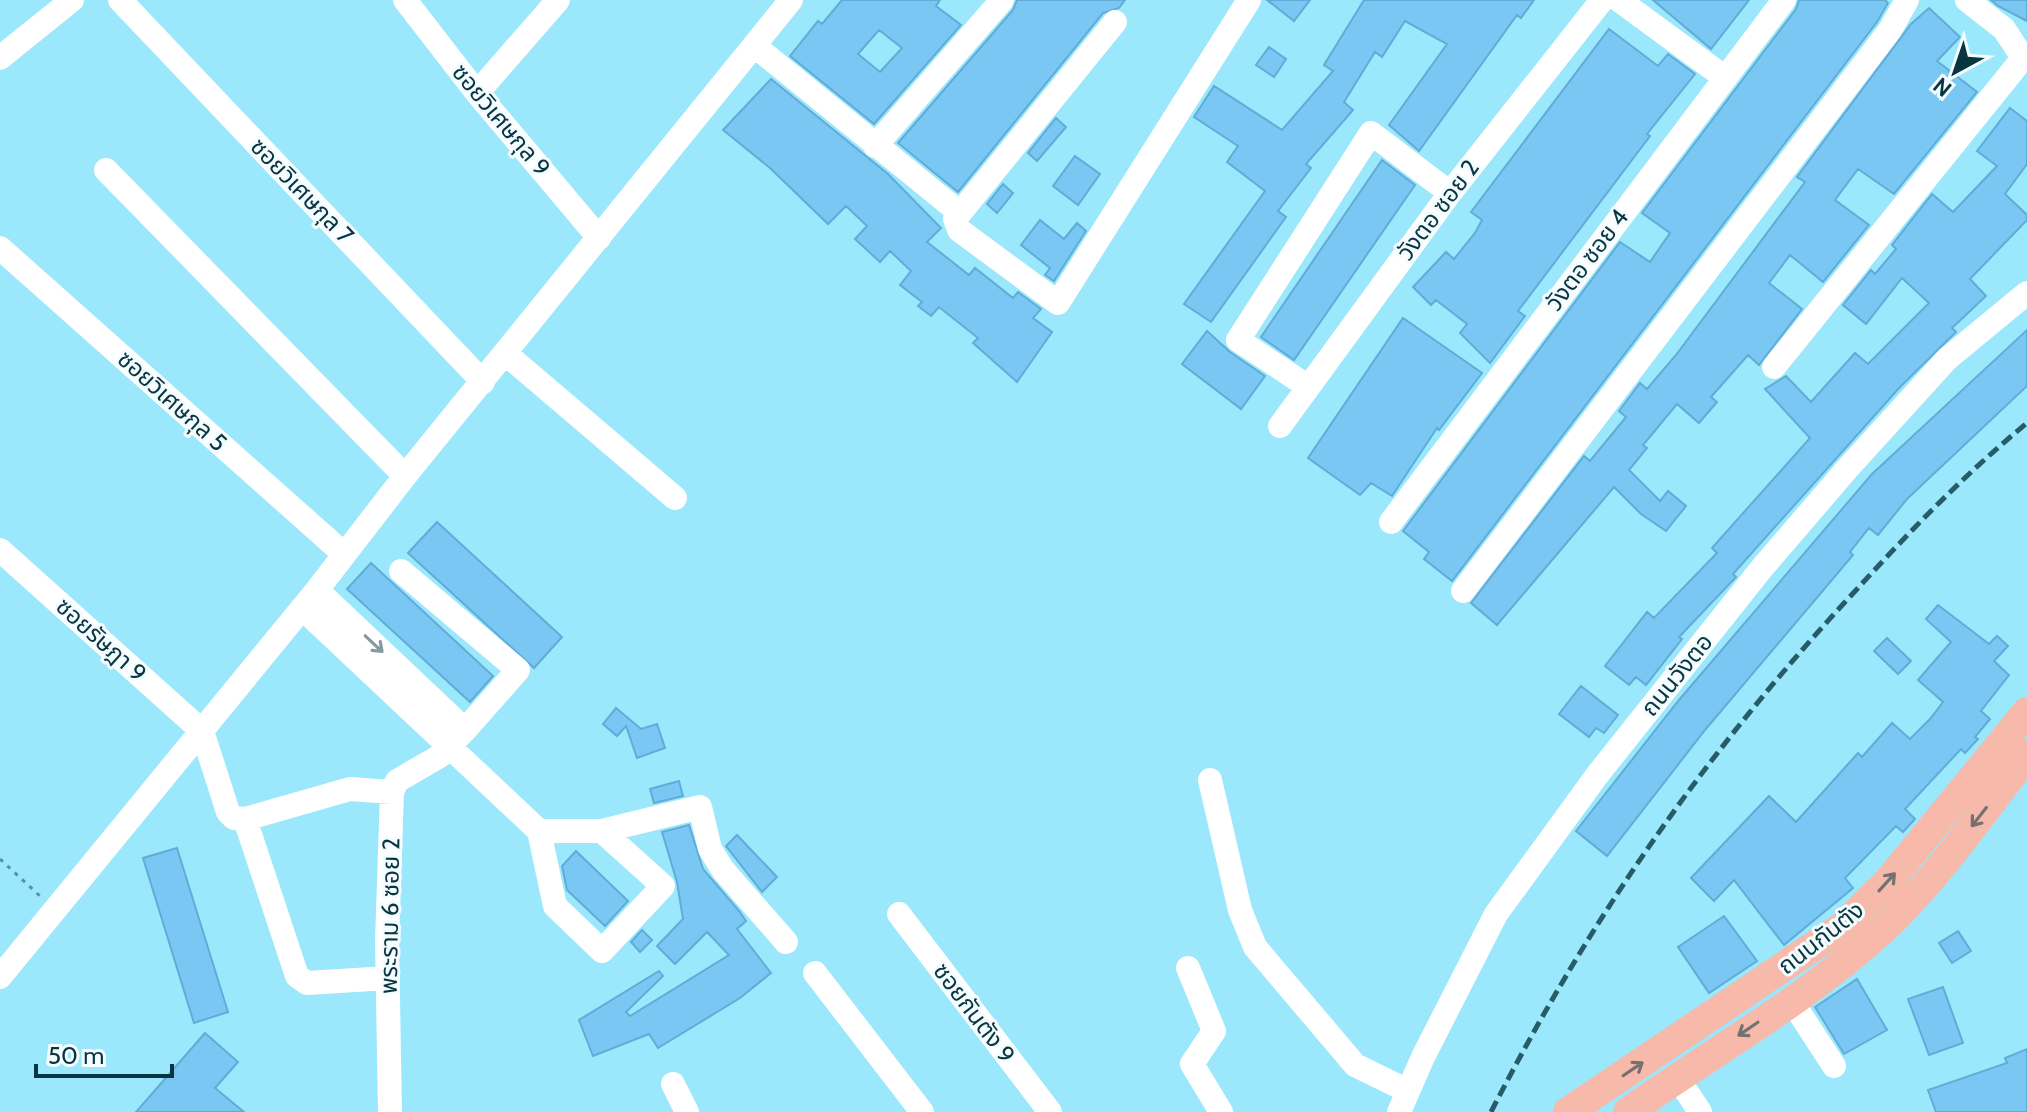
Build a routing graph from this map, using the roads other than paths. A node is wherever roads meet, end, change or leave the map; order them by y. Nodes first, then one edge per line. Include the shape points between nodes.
1 (72, 0) edge
2 (120, 0) edge
3 (558, 0) edge
4 (791, 0) edge
5 (1002, 0) edge
6 (1249, 0) edge
7 (1602, 0) edge
8 (1619, 0) edge
9 (1784, 0) edge
10 (1907, 0) edge
11 (1967, 0) edge
12 (406, 1) edge
13 (1115, 22) dead end
14 (756, 47) junction
15 (0, 58) edge
16 (1724, 77) junction
17 (477, 93) junction
18 (875, 146) junction
19 (106, 170) dead end
20 (1450, 193) junction
21 (960, 213) junction
22 (599, 238) junction
23 (0, 248) edge
24 (2027, 293) edge
25 (506, 354) junction
26 (1774, 367) dead end
27 (483, 382) junction
28 (1307, 386) junction
29 (1280, 426) dead end
30 (405, 476) junction
31 (675, 498) dead end
32 (1391, 522) dead end
33 (0, 550) edge
34 (344, 554) junction
35 (401, 571) dead end
36 (1463, 591) dead end
37 (310, 599) junction
38 (2027, 712) edge
39 (202, 731) junction
40 (456, 739) junction
41 (2027, 755) edge
42 (1210, 780) dead end
43 (392, 792) junction
44 (245, 819) junction
45 (539, 831) junction
46 (602, 831) junction
47 (899, 914) dead end
48 (786, 942) dead end
49 (1188, 968) dead end
50 (815, 973) dead end
51 (0, 977) edge
52 (388, 978) junction
53 (1791, 1000) junction
54 (1834, 1066) dead end
55 (1677, 1077) junction
56 (673, 1084) dead end
57 (1404, 1102) edge
58 (390, 1112) edge
59 (687, 1112) edge
60 (922, 1112) edge
61 (1050, 1112) edge
62 (1221, 1112) edge
63 (1568, 1112) edge
64 (1628, 1112) edge
65 (1700, 1112) edge

1 - 15 street
2 - 27 street, ซอยวิเศษกุล 7
3 - 17 street
4 - 14 street
5 - 18 street
6 - 21 street via 1058,303 959,230 955,219
7 - 20 street, วังตอ ซอย 2
8 - 16 street
9 - 16 street, วังตอ ซอย 4
10 - 36 street via 1890,30
11 - 26 street via 2004,29 2023,58
12 - 17 street, ซอยวิเศษกุล 9
13 - 21 street
14 - 18 street
14 - 22 street
16 - 32 street, วังตอ ซอย 4
17 - 22 street, ซอยวิเศษกุล 9
18 - 21 street
19 - 30 street
20 - 28 street, วังตอ ซอย 2
20 - 28 street via 1371,133 1238,340
22 - 25 street
23 - 34 street, ซอยวิเศษกุล 5
24 - 57 street, ถนนวังตอ via 1947,359 1847,469 1598,774 1496,914
25 - 27 street
25 - 31 street
27 - 30 street
28 - 29 street, วังตอ ซอย 2
30 - 34 street
33 - 39 street, ซอยรัษฎา 9
34 - 37 street
35 - 40 street via 518,670
37 - 39 street
37 - 40 street
63 -> 38 main road, ถนนกันตัง via 1841,928 1887,883
39 - 44 street via 228,812
39 - 51 street
40 - 43 street via 397,781
40 - 45 street
41 -> 53 main road, ถนนกันตัง via 1934,875 1888,923
42 - 57 street via 1240,910 1255,947 1355,1065
43 - 44 street via 350,789
43 - 52 street, พระราม 6 ซอย 2
44 - 52 street via 297,976 307,983
45 - 46 street
45 - 46 street via 555,906 602,951 663,886
46 - 48 street via 700,807 716,860
47 - 61 street, ซอยกันตัง 9
49 - 62 street via 1214,1031 1192,1064
50 - 60 street
52 - 58 street, พระราม 6 ซอย 2
53 - 54 street
53 -> 55 main road, ถนนกันตัง
55 - 64 main road, ถนนกันตัง
55 - 65 street
56 - 59 street

